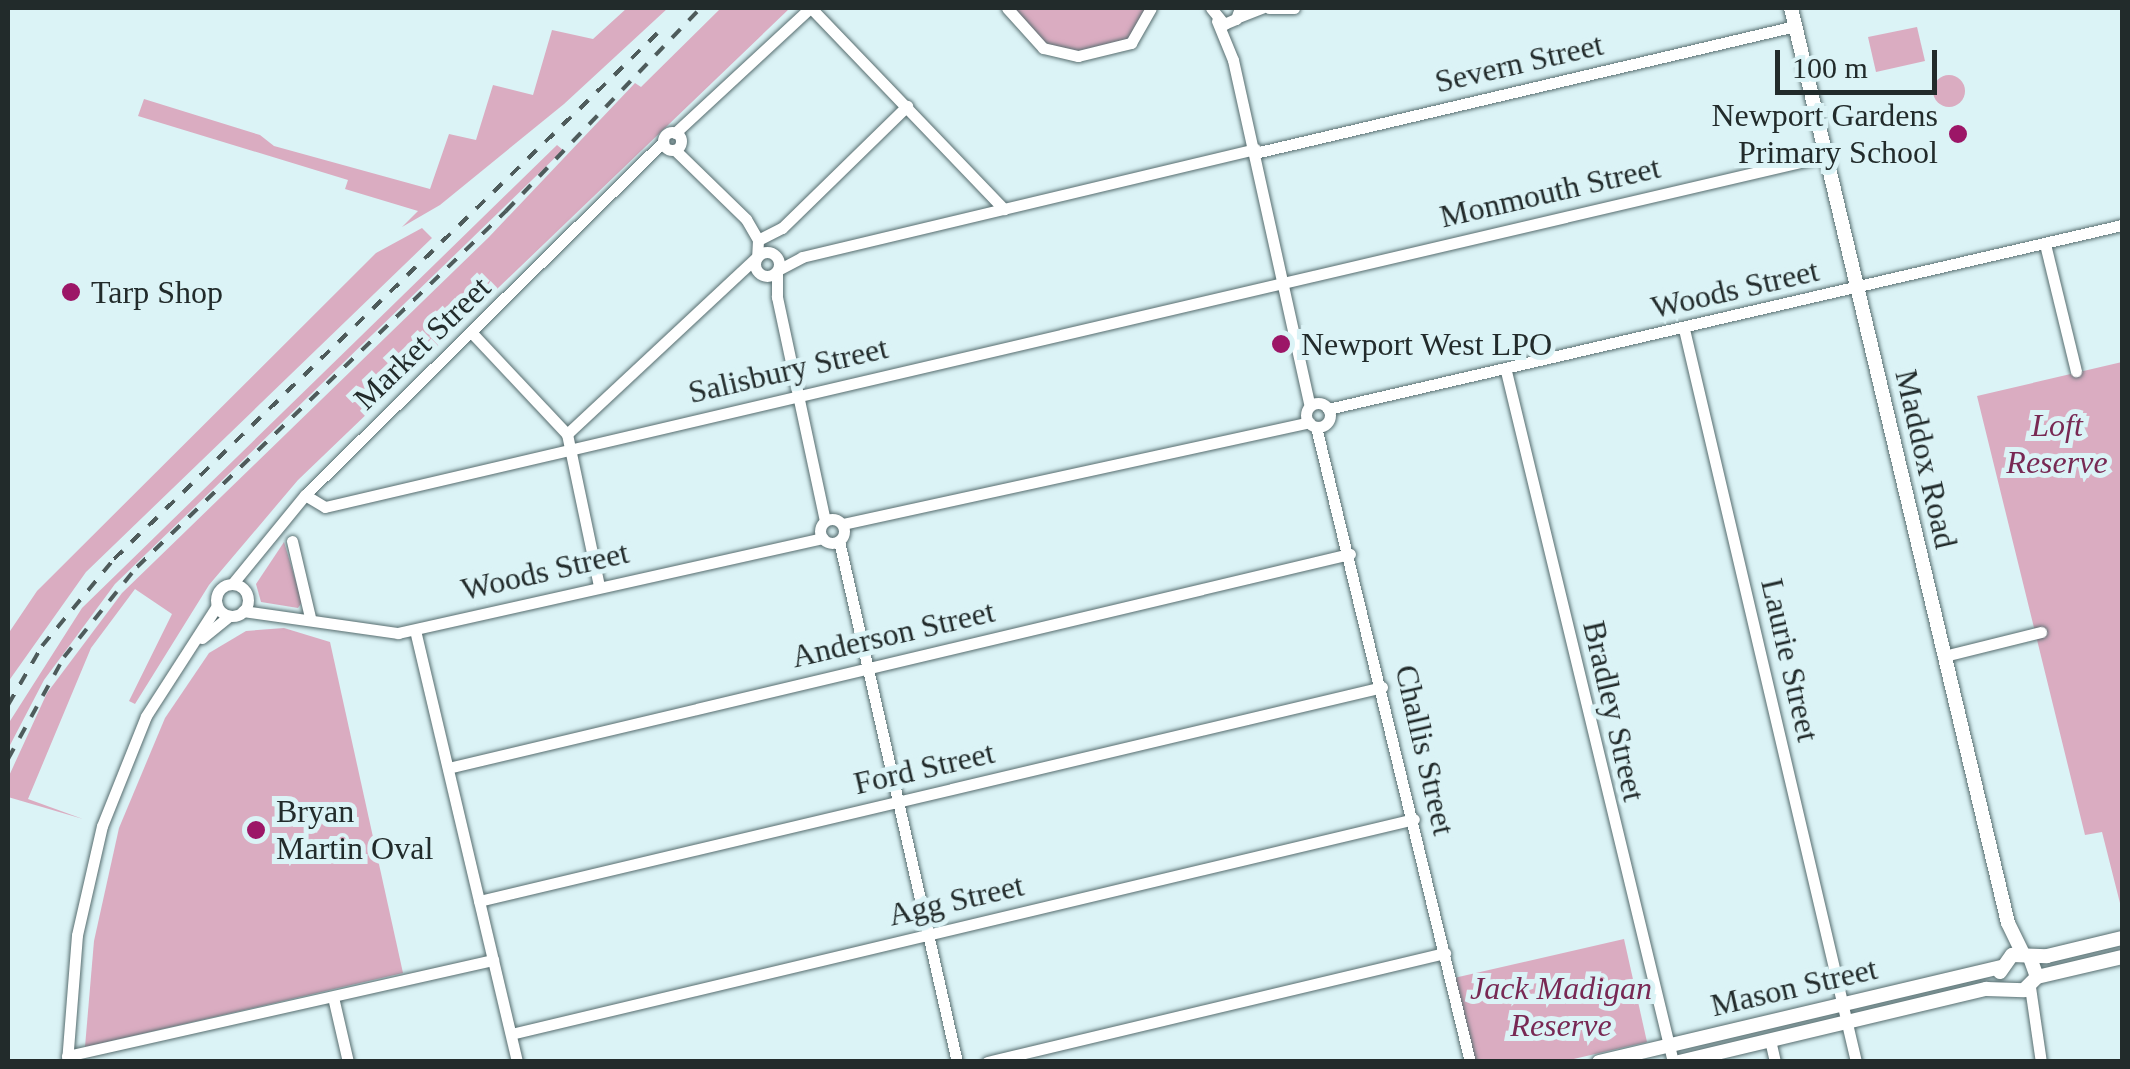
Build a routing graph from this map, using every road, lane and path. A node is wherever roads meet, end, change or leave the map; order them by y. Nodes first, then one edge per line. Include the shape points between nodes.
1 (810, 8) edge
2 (1006, 8) edge
3 (1151, 8) edge
4 (1195, 8) edge
5 (1265, 8) edge
6 (1294, 8) edge
7 (1791, 8) edge
8 (1214, 15) edge
9 (1238, 15) edge
10 (1796, 26) junction
11 (1234, 60) junction
12 (908, 106) junction
13 (674, 143) junction
14 (1255, 151) junction
15 (1826, 156) junction
16 (1004, 209) junction
17 (2122, 226) edge
18 (762, 238) junction
19 (2045, 244) junction
20 (775, 255) junction
21 (802, 257) junction
22 (756, 258) junction
23 (778, 271) junction
24 (760, 274) junction
25 (730, 277) junction
26 (1286, 281) junction
27 (1858, 288) junction
28 (776, 297) junction
29 (1684, 329) junction
30 (472, 333) junction
31 (1506, 371) junction
32 (2076, 371) dead end
33 (799, 395) junction
34 (1318, 416) junction
35 (567, 434) junction
36 (568, 450) junction
37 (305, 494) junction
38 (832, 531) junction
39 (292, 541) dead end
40 (1350, 554) junction
41 (249, 565) junction
42 (232, 583) junction
43 (599, 586) junction
44 (247, 594) junction
45 (217, 606) junction
46 (243, 612) junction
47 (272, 614) junction
48 (229, 616) junction
49 (310, 617) junction
50 (415, 630) junction
51 (2041, 632) dead end
52 (192, 646) junction
53 (1944, 656) junction
54 (865, 669) junction
55 (1382, 687) junction
56 (448, 768) junction
57 (896, 802) junction
58 (1414, 820) junction
59 (479, 901) junction
60 (928, 936) junction
61 (2122, 938) edge
62 (1445, 953) junction
63 (2122, 957) edge
64 (2015, 959) junction
65 (493, 960) junction
66 (2023, 985) junction
67 (333, 997) junction
68 (1843, 1004) junction
69 (1846, 1022) junction
70 (511, 1034) junction
71 (1770, 1040) junction
72 (1665, 1046) junction
73 (67, 1059) edge
74 (348, 1062) edge
75 (517, 1062) edge
76 (957, 1062) edge
77 (987, 1062) edge
78 (1470, 1062) edge
79 (1599, 1062) edge
80 (1676, 1062) edge
81 (1775, 1062) edge
82 (1856, 1062) edge
83 (2041, 1062) edge

1 - 12 street
1 - 13 street, Market Street
2 - 3 street via 1043,48 1078,56 1132,43
4 - 8 street
5 - 6 street
5 - 9 street
7 - 10 street, Maddox Road
8 - 9 street
8 - 11 street, Challis Street
9 - 11 street, Challis Street
10 - 14 street, Severn Street
10 - 15 street, Maddox Road
11 - 14 street, Challis Street
12 - 16 street
12 - 18 street
13 - 18 street
13 - 30 street, Market Street
14 - 16 street, Severn Street
14 - 26 street, Challis Street
15 - 26 street, Monmouth Street
15 - 27 street, Maddox Road
16 - 21 street, Severn Street
17 - 19 street, Woods Street
18 - 20 street
18 - 22 street
19 - 27 street, Woods Street
19 - 32 street
20 - 21 street
20 - 22 street
20 - 23 street
21 - 23 street
22 - 24 street
22 - 25 street
23 - 24 street
23 - 28 street
24 - 25 street
24 - 28 street
25 - 35 street
26 - 33 street, Salisbury Street
26 - 34 street, Challis Street
27 - 29 street, Woods Street
27 - 53 street, Maddox Road
28 - 33 street
29 - 31 street, Woods Street
29 - 68 street, Laurie Street
30 - 35 street
30 - 37 street, Market Street
31 - 34 street, Woods Street
31 - 72 street, Bradley Street
33 - 36 street, Salisbury Street
33 - 38 street
34 - 38 street, Woods Street
34 - 40 street, Challis Street
35 - 36 street
36 - 37 street, Salisbury Street via 325,506
36 - 43 street
37 - 41 street, Market Street
38 - 43 street, Woods Street
38 - 54 street
39 - 49 street
40 - 54 street, Anderson Street
40 - 55 street, Challis Street
41 - 42 street, Market Street
41 - 44 street
42 - 44 street
42 - 45 street via 218,590
43 - 50 street, Woods Street
44 - 46 street
44 - 47 street, Woods Street
45 - 48 street
45 - 52 street
46 - 47 street, Woods Street
46 - 48 street
47 - 49 street, Woods Street
48 - 52 street
49 - 50 street, Woods Street via 368,634
50 - 56 street
51 - 53 street
52 - 73 street via 146,716 102,826 77,935
53 - 64 street, Maddox Road
54 - 56 street, Anderson Street
54 - 57 street
55 - 57 street, Ford Street
55 - 58 street, Challis Street
56 - 59 street
57 - 59 street, Ford Street
57 - 60 street
58 - 60 street, Agg Street
58 - 62 street, Challis Street
59 - 65 street
60 - 70 street, Agg Street
60 - 76 street
61 - 64 street, Mason Street
62 - 77 street
62 - 78 street, Challis Street
63 - 66 street, Mason Street
64 - 66 street
64 - 66 street
64 - 68 street, Mason Street
65 - 67 street
65 - 70 street
66 - 69 street, Mason Street
66 - 83 street
67 - 73 street
67 - 74 street
68 - 69 street, Laurie Street
68 - 72 street, Mason Street
69 - 71 street, Mason Street
69 - 82 street, Laurie Street
70 - 75 street
71 - 80 street, Mason Street
71 - 81 street
72 - 79 street, Mason Street
72 - 80 street, Bradley Street

